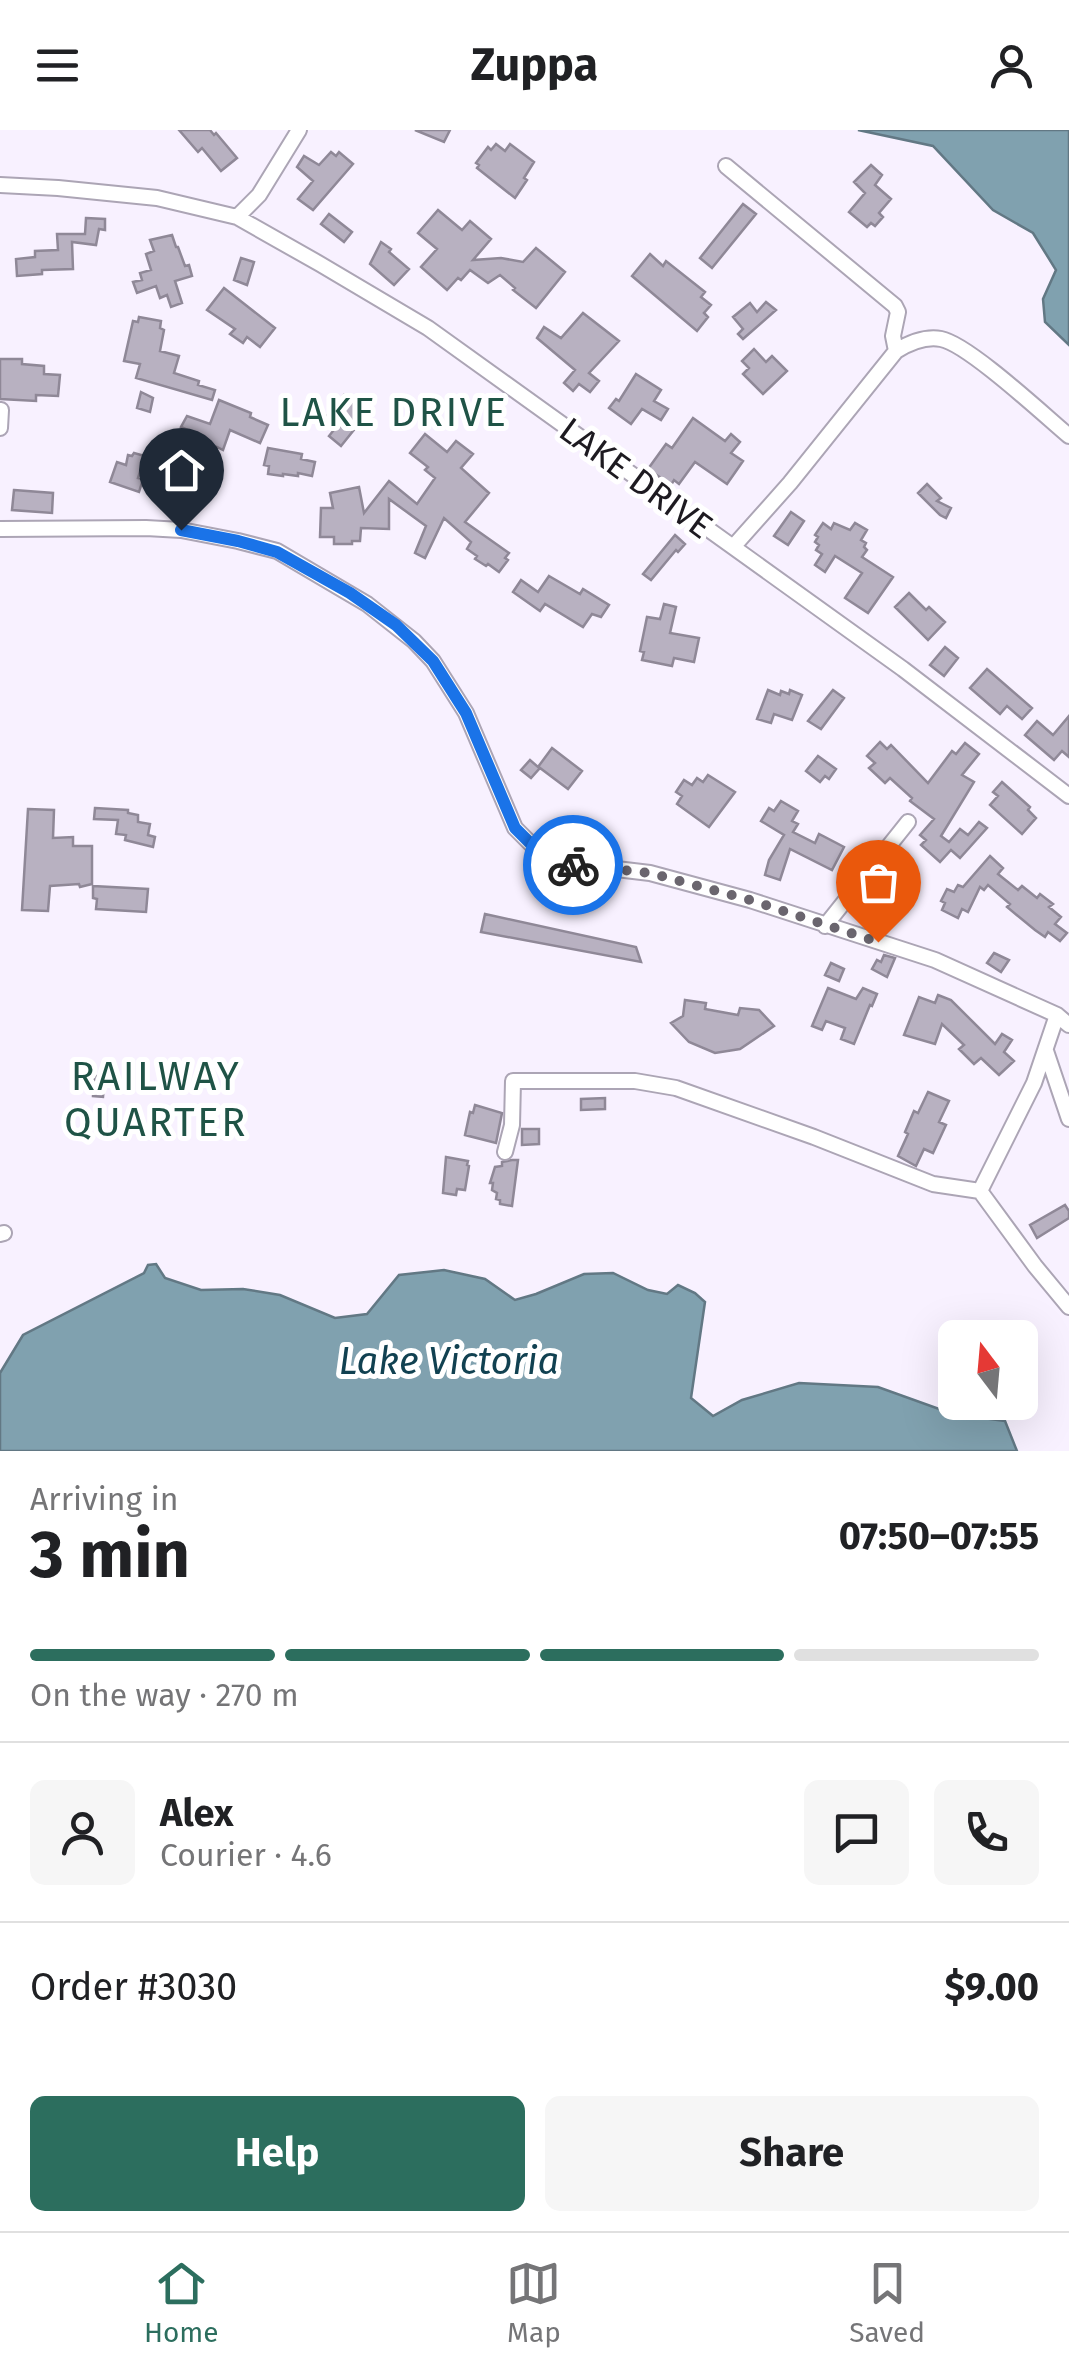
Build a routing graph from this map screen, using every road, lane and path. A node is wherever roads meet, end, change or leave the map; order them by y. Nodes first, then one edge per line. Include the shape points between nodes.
1 (299, 130) edge
2 (726, 166) dead end
3 (0, 186) edge
4 (236, 217) junction
5 (896, 351) junction
6 (1, 410) edge
7 (0, 428) edge
8 (1069, 436) edge
9 (0, 530) edge
10 (733, 547) junction
11 (1069, 796) edge
12 (908, 822) dead end
13 (825, 926) junction
14 (1057, 1014) junction
15 (1069, 1026) edge
16 (1046, 1050) junction
17 (1069, 1119) edge
18 (505, 1152) dead end
19 (980, 1191) junction
20 (1069, 1307) edge

1 - 4 street via 259,194
2 - 5 street via 895,306
3 - 4 street, LAKE DRIVE via 157,198
4 - 10 street, LAKE DRIVE via 428,328
5 - 8 street via 924,339 950,342
5 - 10 street
6 - 7 street
9 - 13 street via 181,530 277,552 368,604 433,661 466,713 515,828 539,852 566,863 650,873
10 - 11 street, LAKE DRIVE
12 - 13 street
13 - 14 street via 935,960
14 - 15 street
14 - 16 street
16 - 17 street
16 - 19 street
18 - 19 street via 513,1081 651,1082 933,1184
19 - 20 street

